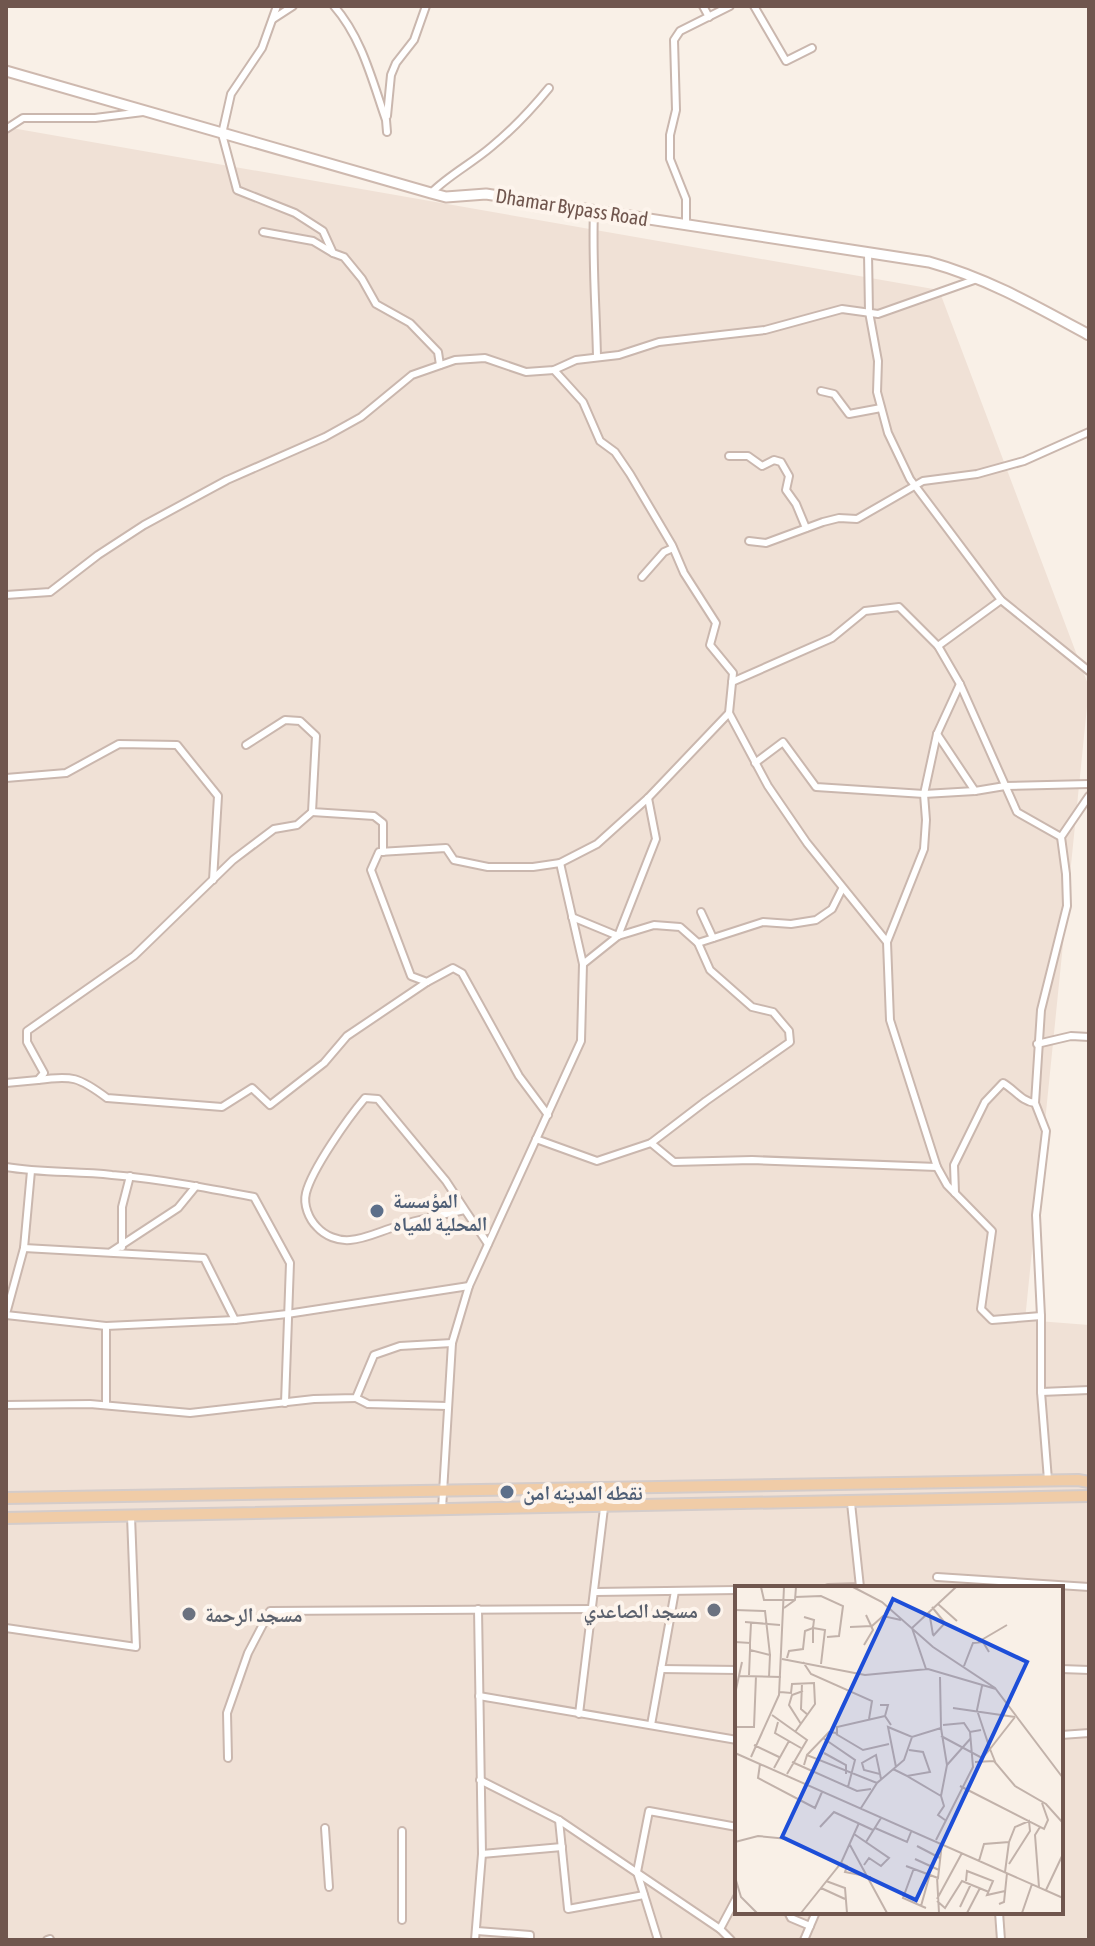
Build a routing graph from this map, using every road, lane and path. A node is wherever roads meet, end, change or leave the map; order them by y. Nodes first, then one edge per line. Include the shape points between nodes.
1 (277, 6) edge
2 (293, 6) edge
3 (334, 6) edge
4 (426, 6) edge
5 (703, 6) edge
6 (730, 6) edge
7 (754, 6) edge
8 (709, 17) junction
9 (273, 19) junction
10 (812, 48) dead end
11 (6, 71) edge
12 (549, 88) dead end
13 (143, 112) junction
14 (386, 120) junction
15 (6, 129) edge
16 (387, 132) dead end
17 (222, 134) junction
18 (431, 193) junction
19 (594, 211) junction
20 (686, 225) junction
21 (263, 232) dead end
22 (333, 253) junction
23 (868, 253) junction
24 (979, 278) junction
25 (869, 312) junction
26 (1089, 335) edge
27 (597, 357) junction
28 (440, 365) junction
29 (554, 370) junction
30 (821, 391) dead end
31 (881, 408) junction
32 (1089, 432) edge
33 (729, 456) dead end
34 (915, 485) junction
35 (806, 528) junction
36 (749, 541) dead end
37 (673, 548) junction
38 (642, 577) dead end
39 (6, 595) edge
40 (1001, 600) junction
41 (938, 646) junction
42 (1089, 671) edge
43 (732, 682) junction
44 (960, 684) junction
45 (729, 713) junction
46 (937, 734) junction
47 (246, 745) dead end
48 (755, 763) junction
49 (6, 778) edge
50 (1089, 784) edge
51 (1005, 786) junction
52 (975, 791) junction
53 (924, 794) junction
54 (1089, 796) edge
55 (648, 798) junction
56 (312, 812) junction
57 (1061, 837) junction
58 (383, 852) junction
59 (560, 863) junction
60 (213, 880) junction
61 (842, 889) junction
62 (701, 912) dead end
63 (572, 917) junction
64 (618, 936) junction
65 (713, 938) junction
66 (887, 942) junction
67 (698, 943) junction
68 (583, 964) junction
69 (427, 982) junction
70 (1089, 1037) edge
71 (1037, 1044) junction
72 (38, 1080) junction
73 (6, 1083) edge
74 (1035, 1103) junction
75 (548, 1115) junction
76 (536, 1139) junction
77 (651, 1143) junction
78 (6, 1167) edge
79 (937, 1167) junction
80 (31, 1171) junction
81 (130, 1176) junction
82 (196, 1186) junction
83 (955, 1193) junction
84 (465, 1210) junction
85 (488, 1244) junction
86 (121, 1245) junction
87 (24, 1248) junction
88 (110, 1252) junction
89 (124, 1253) junction
90 (469, 1286) junction
91 (287, 1314) junction
92 (6, 1315) edge
93 (1041, 1316) junction
94 (235, 1320) junction
95 (106, 1326) junction
96 (452, 1343) junction
97 (1089, 1390) edge
98 (1041, 1392) junction
99 (356, 1398) junction
100 (285, 1403) junction
101 (6, 1405) edge
102 (106, 1405) junction
103 (448, 1406) junction
104 (1048, 1480) junction
105 (1089, 1482) edge
106 (544, 1488) junction
107 (443, 1490) junction
108 (163, 1494) junction
109 (1089, 1496) edge
110 (51, 1497) junction
111 (6, 1498) edge
112 (851, 1503) junction
113 (604, 1508) junction
114 (543, 1509) junction
115 (442, 1511) junction
116 (160, 1515) junction
117 (131, 1516) junction
118 (46, 1517) junction
119 (6, 1518) edge
120 (937, 1577) dead end
121 (1014, 1585) edge
122 (860, 1586) edge
123 (1052, 1586) edge
124 (1063, 1586) edge
125 (1089, 1587) edge
126 (735, 1590) edge
127 (675, 1591) junction
128 (595, 1592) junction
129 (478, 1609) junction
130 (593, 1609) junction
131 (6, 1628) edge
132 (661, 1669) junction
133 (1063, 1669) edge
134 (735, 1670) edge
135 (1089, 1670) edge
136 (479, 1696) junction
137 (579, 1714) junction
138 (651, 1725) junction
139 (1089, 1733) edge
140 (1063, 1735) edge
141 (735, 1740) edge
142 (228, 1758) dead end
143 (480, 1780) junction
144 (559, 1820) junction
145 (735, 1827) edge
146 (325, 1828) dead end
147 (402, 1831) dead end
148 (562, 1847) junction
149 (482, 1854) junction
150 (637, 1872) junction
151 (329, 1887) dead end
152 (644, 1895) junction
153 (735, 1903) edge
154 (789, 1914) edge
155 (815, 1914) edge
156 (999, 1914) edge
157 (402, 1920) dead end
158 (810, 1926) junction
159 (477, 1931) junction
160 (725, 1935) edge
161 (475, 1940) edge
162 (530, 1940) edge
163 (658, 1940) edge
164 (715, 1940) edge
165 (804, 1940) edge
166 (1001, 1940) edge

1 - 9 street
2 - 9 street
3 - 14 street via 358,42
4 - 14 street via 414,40 391,75
5 - 8 street
6 - 8 street
7 - 10 street via 786,61
8 - 20 street via 680,31 674,40 676,110 670,159 686,199
9 - 17 street via 262,48 231,94
11 - 13 main road, Dhamar Bypass Road
12 - 18 street via 521,122
13 - 15 street via 23,118
13 - 17 main road, Dhamar Bypass Road
14 - 16 street
17 - 18 main road, Dhamar Bypass Road
17 - 22 street via 237,190 295,213 323,231
18 - 19 main road, Dhamar Bypass Road via 486,194
19 - 20 main road, Dhamar Bypass Road
19 - 27 street
20 - 23 main road, Dhamar Bypass Road
21 - 22 street via 313,241
22 - 28 street via 344,257 376,304 410,323 438,352
23 - 24 main road, Dhamar Bypass Road via 929,262
23 - 25 street
24 - 25 street via 878,314
24 - 26 main road, Dhamar Bypass Road
25 - 27 street via 842,309 765,330 659,342
25 - 31 street
27 - 29 street
28 - 29 street via 485,358 526,372
28 - 39 street via 412,375 361,417 325,437 227,480 144,525 50,592
29 - 37 street via 583,402 600,441 615,452
30 - 31 street via 834,394 849,414
31 - 34 street
32 - 34 street via 1024,461
33 - 35 street via 748,456 762,466 781,462 789,478 786,490
34 - 35 street via 857,519 837,518
34 - 40 street
35 - 36 street via 766,543
37 - 38 street
37 - 43 street via 716,623 710,645 733,673
40 - 41 street
40 - 42 street
41 - 43 street via 899,607 865,611 832,638
41 - 44 street
43 - 45 street
44 - 46 street
44 - 51 street
45 - 48 street
45 - 55 street
46 - 52 street
46 - 53 street
47 - 56 street via 285,720 300,721 316,736
48 - 53 street via 783,742 816,787
48 - 61 street
49 - 60 street via 66,773 119,744 177,745 218,796
50 - 51 street
51 - 52 street
51 - 57 street via 1017,812
52 - 53 street
53 - 66 street via 924,849
54 - 57 street
55 - 59 street via 597,844
55 - 64 street via 656,839
56 - 58 street via 374,816 383,823
56 - 60 street via 297,825 274,829
57 - 71 street via 1067,906
58 - 59 street via 446,848 454,860 488,867
58 - 69 street via 371,870 411,976
59 - 63 street
60 - 72 street via 134,956 27,1031 27,1042 44,1073
61 - 65 street via 832,909 816,920 763,922
61 - 66 street
62 - 65 street
63 - 64 street
63 - 68 street
64 - 67 street via 654,925 680,927
64 - 68 street
65 - 67 street
66 - 79 street via 890,1020
67 - 77 street via 710,970 752,1007 773,1012 789,1031 790,1042
68 - 75 street via 581,1041
69 - 72 street via 347,1036 324,1063 270,1105 252,1088 222,1107 107,1098 67,1076
69 - 75 street via 453,968 462,973 519,1076
70 - 71 street
71 - 74 street
72 - 73 street
74 - 83 street via 1003,1083 985,1102 954,1165
74 - 93 street via 1046,1131 1036,1215
75 - 76 street
76 - 77 street via 597,1161
76 - 85 street
77 - 79 street via 674,1162
78 - 80 street
79 - 83 street
80 - 81 street
80 - 87 street
81 - 82 street
81 - 86 street
82 - 86 street via 178,1208
82 - 91 street via 254,1197 290,1263
83 - 93 street via 992,1231 981,1309 992,1320
84 - 84 street via 341,1240 312,1222 306,1194 351,1114 365,1098 378,1099
84 - 85 street
85 - 90 street
86 - 88 street
86 - 89 street
87 - 88 street
87 - 92 street
88 - 89 street
89 - 94 street via 204,1258
90 - 91 street
90 - 96 street
91 - 94 street
91 - 100 street
92 - 95 street
93 - 98 street
94 - 95 street
95 - 102 street
96 - 99 street via 400,1346 374,1355
96 - 103 street
97 - 98 street
98 - 104 street
99 - 100 street
99 - 103 street via 368,1404
100 - 102 street via 190,1413
101 - 102 street
103 - 107 street
104 - 105 main road
104 - 106 main road
106 - 107 main road
106 - 114 main road
107 - 108 main road
107 - 115 street
108 - 110 main road
108 - 116 main road
109 - 112 main road
110 - 111 main road
110 - 118 main road
112 - 113 main road
112 - 122 street
113 - 114 main road
113 - 128 street
114 - 115 main road
115 - 116 main road
116 - 117 main road
117 - 118 main road
117 - 131 street via 136,1647
118 - 119 main road
120 - 121 street
121 - 123 street
124 - 125 street
126 - 127 street
127 - 128 street
127 - 132 street
128 - 130 street
129 - 130 street
129 - 136 street
129 - 142 street via 270,1611 227,1713
130 - 137 street
132 - 134 street
132 - 138 street
133 - 135 street
136 - 137 street
136 - 143 street
137 - 138 street
138 - 141 street
139 - 140 street
143 - 144 street
143 - 149 street
144 - 148 street
144 - 150 street
145 - 150 street via 649,1811
146 - 151 street
147 - 157 street
148 - 149 street
148 - 152 street via 568,1909
149 - 159 street
150 - 152 street
150 - 160 street
152 - 163 street
153 - 160 street
154 - 158 street
155 - 158 street
156 - 166 street
158 - 165 street
159 - 161 street
159 - 162 street via 530,1935
160 - 164 street

